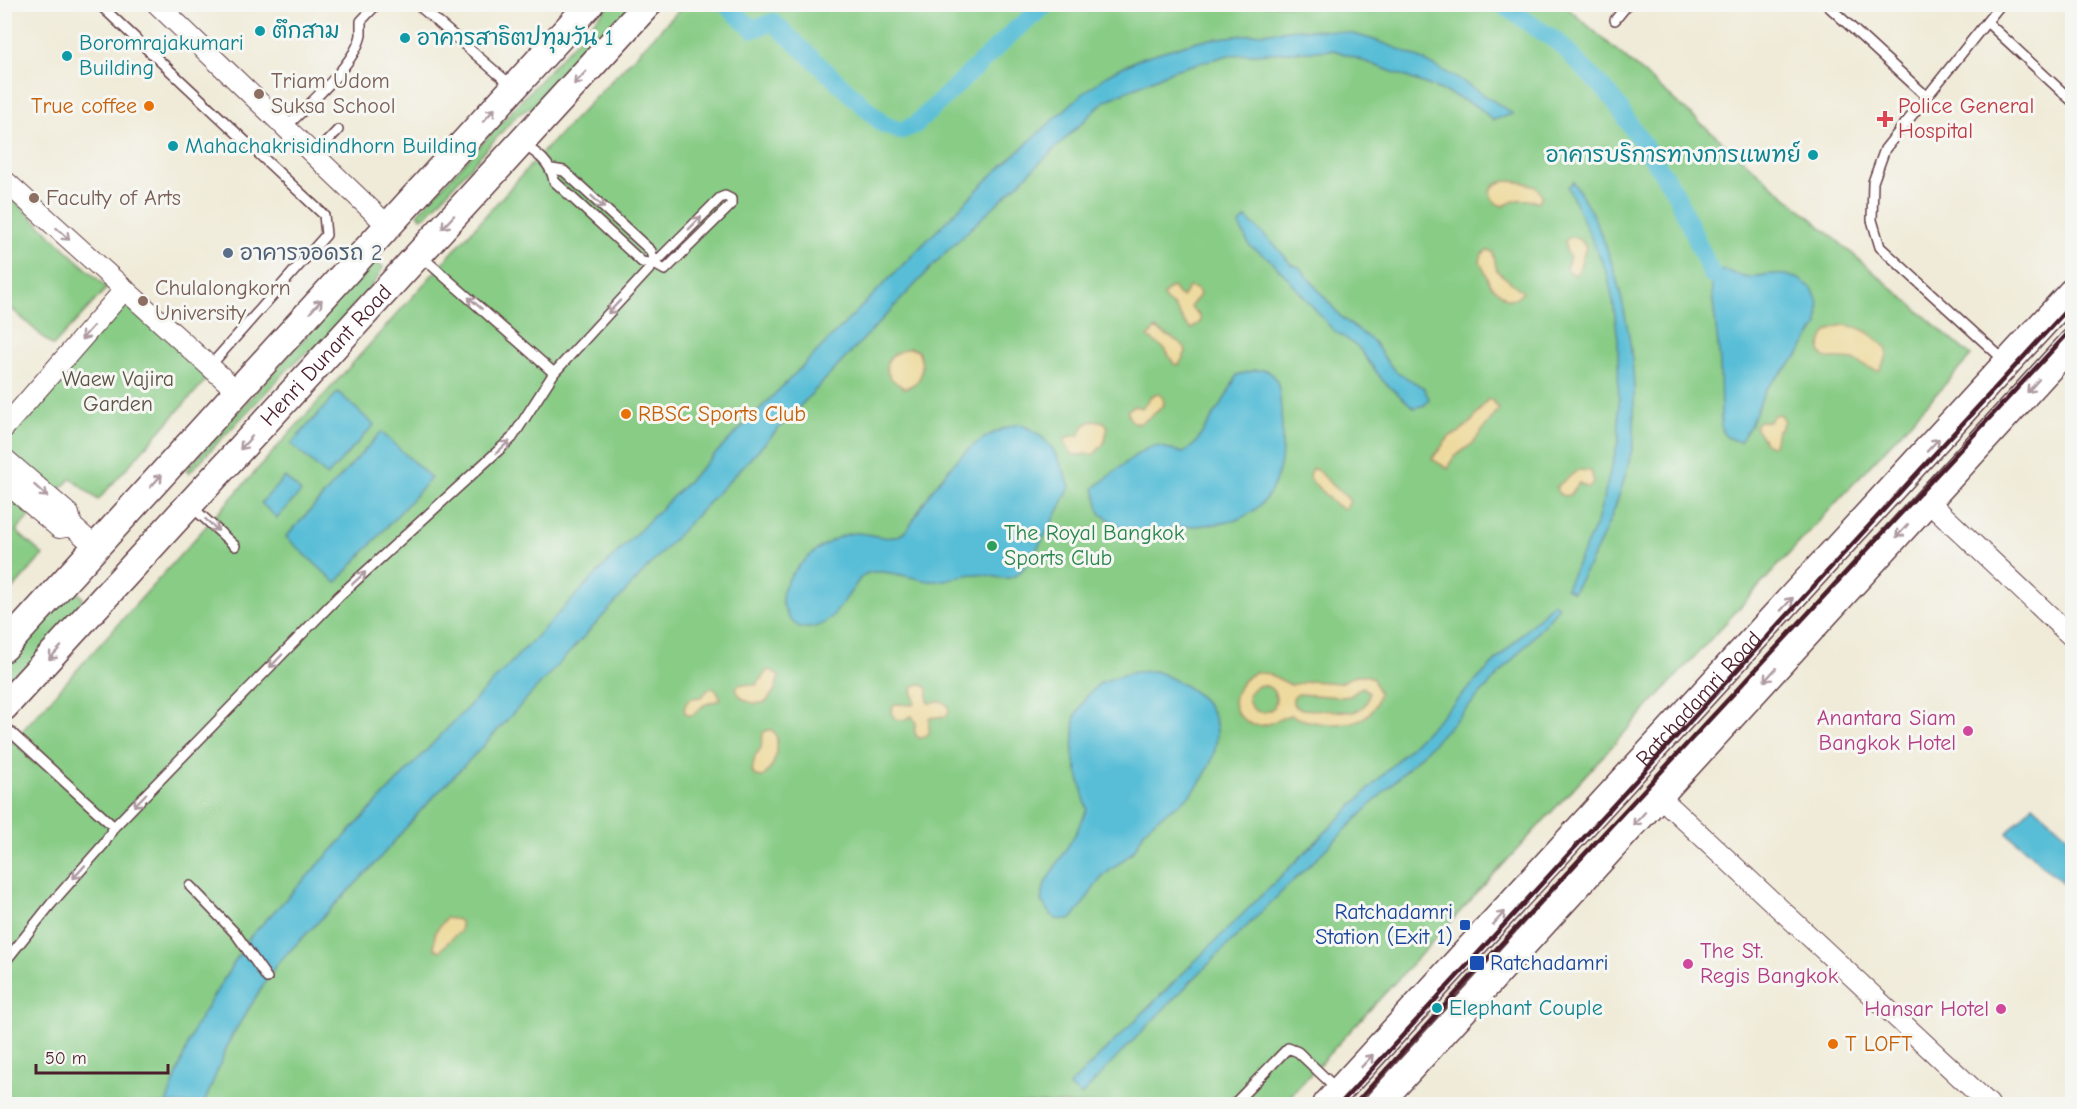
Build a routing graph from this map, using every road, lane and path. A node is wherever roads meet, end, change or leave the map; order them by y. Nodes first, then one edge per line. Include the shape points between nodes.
1 (99, 4) edge
2 (157, 4) edge
3 (377, 4) edge
4 (417, 4) edge
5 (590, 4) edge
6 (648, 4) edge
7 (1629, 4) edge
8 (1826, 4) edge
9 (2001, 4) edge
10 (1615, 20) dead end
11 (1987, 22) junction
12 (514, 88) junction
13 (1926, 96) junction
14 (2073, 101) edge
15 (286, 127) junction
16 (338, 130) dead end
17 (521, 143) junction
18 (315, 154) junction
19 (552, 169) junction
20 (4, 180) edge
21 (388, 226) junction
22 (418, 254) junction
23 (654, 264) junction
24 (125, 289) junction
25 (2073, 292) edge
26 (2073, 343) edge
27 (2008, 363) junction
28 (210, 366) junction
29 (554, 373) junction
30 (238, 392) junction
31 (4, 428) edge
32 (4, 458) edge
33 (1902, 478) junction
34 (4, 481) edge
35 (1928, 501) junction
36 (190, 504) junction
37 (72, 526) junction
38 (236, 546) dead end
39 (96, 547) junction
40 (127, 574) junction
41 (2073, 637) edge
42 (4, 648) edge
43 (4, 707) edge
44 (4, 726) edge
45 (1632, 771) junction
46 (1659, 796) junction
47 (114, 826) junction
48 (190, 886) dead end
49 (4, 963) edge
50 (267, 978) dead end
51 (1333, 1098) edge
52 (1384, 1102) edge
53 (1234, 1104) edge
54 (1989, 1104) edge

1 - 28 lane via 324,215 326,235
2 - 15 street
3 - 15 lane via 361,21 361,37 343,68
4 - 12 lane
5 - 12 main road, Henri Dunant Road
6 -> 17 main road, Henri Dunant Road
7 - 10 lane
8 - 13 lane
9 - 11 lane
11 - 13 lane
11 - 14 lane
21 -> 12 main road, Henri Dunant Road
13 - 27 lane via 1885,148 1873,182 1872,220 1880,247
15 - 18 street
16 - 18 lane
17 - 19 lane
17 -> 22 main road, Henri Dunant Road
18 - 21 street
19 -> 23 lane via 564,171 643,243 651,251
19 - 23 lane via 554,181 642,262
20 -> 24 street
21 - 22 main road
30 -> 21 main road, Henri Dunant Road
29 -> 22 lane
22 -> 36 main road, Henri Dunant Road
23 -> 23 lane via 720,198 730,199 731,206 665,270
23 -> 29 lane
24 - 28 street
24 -> 31 street
25 - 27 main road, Ratchadamri Road
26 -> 35 main road, Ratchadamri Road
33 -> 27 main road, Ratchadamri Road
28 - 30 street
29 - 47 lane via 512,438 315,617
39 -> 30 main road, Henri Dunant Road
32 -> 37 street via 69,514
33 - 35 main road
45 -> 33 main road, Ratchadamri Road
34 - 37 street via 59,528
35 - 41 street
35 -> 46 main road, Ratchadamri Road
36 -> 38 lane
36 - 40 main road, Henri Dunant Road
37 - 39 street
39 - 40 main road
39 - 42 main road, Henri Dunant Road
40 -> 43 main road, Henri Dunant Road
44 - 47 lane
45 - 46 main road
51 -> 45 main road, Ratchadamri Road
46 -> 52 main road, Ratchadamri Road
46 - 54 street
47 -> 49 lane via 104,844
48 - 50 lane via 242,942
51 - 53 lane via 1298,1052 1288,1048

